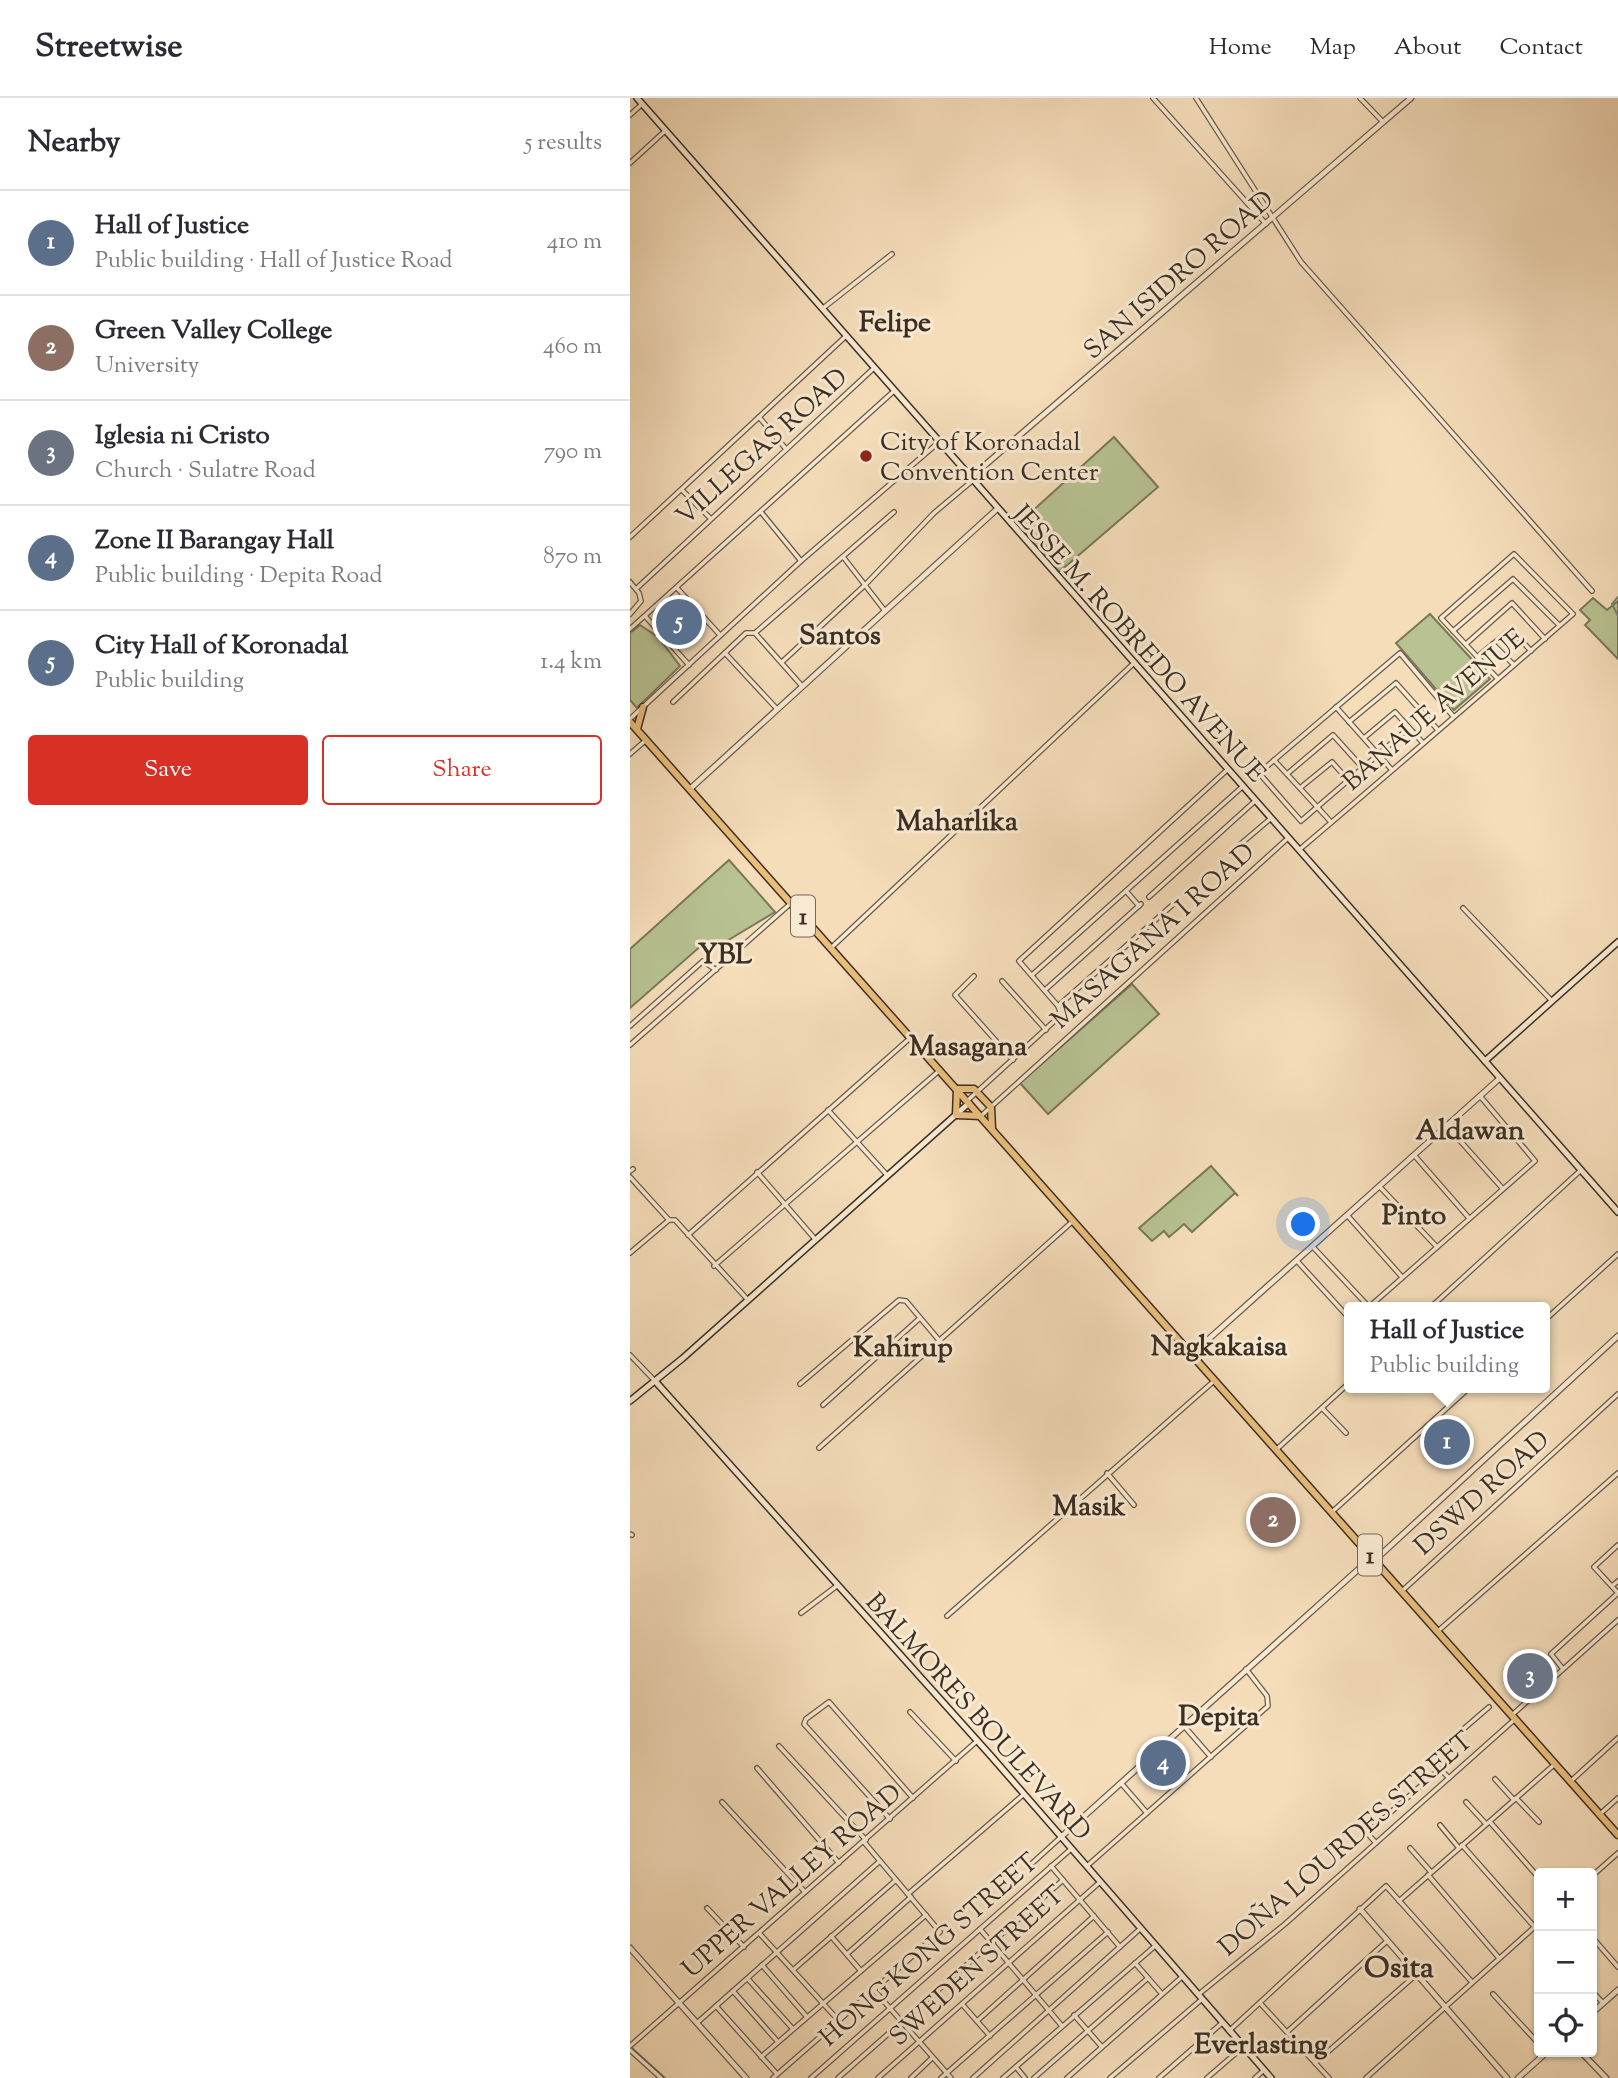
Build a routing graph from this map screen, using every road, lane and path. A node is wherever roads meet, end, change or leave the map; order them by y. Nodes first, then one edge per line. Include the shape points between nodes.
1 (637, 98) edge
2 (1153, 98) edge
3 (1196, 98) edge
4 (1360, 98) edge
5 (1411, 98) edge
6 (642, 104) junction
7 (630, 115) edge
8 (1383, 122) junction
9 (665, 130) junction
10 (630, 163) edge
11 (1273, 219) junction
12 (1266, 224) junction
13 (892, 254) dead end
14 (822, 309) junction
15 (846, 336) junction
16 (874, 368) junction
17 (894, 391) junction
18 (759, 417) junction
19 (939, 442) junction
20 (786, 449) junction
21 (971, 480) junction
22 (681, 489) junction
23 (996, 510) junction
24 (761, 512) junction
25 (894, 512) dead end
26 (710, 518) junction
27 (630, 537) edge
28 (844, 558) junction
29 (801, 561) junction
30 (630, 582) edge
31 (865, 585) junction
32 (677, 588) junction
33 (636, 589) junction
34 (1592, 591) dead end
35 (885, 611) junction
36 (630, 614) edge
37 (645, 616) junction
38 (1559, 626) junction
39 (630, 629) edge
40 (1453, 631) junction
41 (755, 633) junction
42 (721, 635) junction
43 (1545, 639) junction
44 (1493, 644) junction
45 (1466, 645) junction
46 (1531, 651) junction
47 (725, 653) junction
48 (1477, 657) junction
49 (782, 662) junction
50 (1133, 664) junction
51 (689, 665) junction
52 (1514, 665) junction
53 (1498, 679) junction
54 (803, 686) junction
55 (673, 702) dead end
56 (643, 707) junction
57 (1336, 708) junction
58 (777, 709) junction
59 (1454, 717) junction
60 (630, 720) edge
61 (1349, 722) junction
62 (1409, 728) junction
63 (637, 729) junction
64 (1438, 731) junction
65 (1364, 738) junction
66 (646, 740) junction
67 (1423, 743) junction
68 (630, 754) edge
69 (1378, 754) junction
70 (1274, 760) junction
71 (1363, 768) junction
72 (1227, 770) junction
73 (1392, 770) junction
74 (1287, 774) junction
75 (1348, 780) junction
76 (1242, 787) junction
77 (1300, 788) junction
78 (690, 789) junction
79 (1255, 802) junction
80 (1317, 807) junction
81 (1270, 819) junction
82 (1331, 822) junction
83 (1287, 839) junction
84 (1236, 848) dead end
85 (1298, 851) junction
86 (1126, 891) junction
87 (1149, 897) dead end
88 (1178, 900) dead end
89 (791, 903) junction
90 (1463, 908) dead end
91 (1618, 942) edge
92 (831, 948) junction
93 (716, 970) junction
94 (1032, 975) junction
95 (974, 976) dead end
96 (1002, 981) dead end
97 (1045, 990) junction
98 (1552, 1001) junction
99 (1058, 1006) junction
100 (630, 1026) edge
101 (1046, 1030) junction
102 (911, 1037) junction
103 (630, 1045) edge
104 (1013, 1060) junction
105 (1485, 1061) junction
106 (940, 1070) junction
107 (1500, 1078) junction
108 (957, 1089) junction
109 (977, 1092) junction
110 (1479, 1096) junction
111 (968, 1102) junction
112 (991, 1107) junction
113 (828, 1110) junction
114 (956, 1115) junction
115 (981, 1116) junction
116 (1446, 1125) junction
117 (992, 1129) junction
118 (856, 1142) junction
119 (1414, 1155) junction
120 (1581, 1170) junction
121 (757, 1172) junction
122 (887, 1175) junction
123 (630, 1177) edge
124 (1379, 1186) junction
125 (1503, 1189) junction
126 (785, 1203) junction
127 (1618, 1212) edge
128 (1346, 1216) junction
129 (1469, 1218) junction
130 (669, 1220) junction
131 (1073, 1221) junction
132 (688, 1235) junction
133 (815, 1239) junction
134 (1313, 1247) junction
135 (1437, 1247) junction
136 (630, 1253) edge
137 (1618, 1254) edge
138 (1297, 1261) junction
139 (715, 1266) junction
140 (1402, 1277) junction
141 (748, 1300) junction
142 (1364, 1302) edge
143 (1374, 1302) edge
144 (1437, 1302) edge
145 (1344, 1313) edge
146 (1550, 1315) edge
147 (920, 1318) junction
148 (1618, 1336) edge
149 (939, 1339) junction
150 (1192, 1354) junction
151 (630, 1355) edge
152 (1215, 1380) junction
153 (655, 1381) junction
154 (800, 1384) dead end
155 (1344, 1388) edge
156 (1463, 1393) edge
157 (1618, 1394) edge
158 (630, 1401) edge
159 (823, 1405) dead end
160 (1322, 1408) junction
161 (1346, 1433) dead end
162 (819, 1448) dead end
163 (1277, 1449) junction
164 (1618, 1473) edge
165 (1107, 1474) junction
166 (1134, 1505) dead end
167 (1332, 1512) junction
168 (1618, 1545) edge
169 (1374, 1559) junction
170 (1618, 1581) edge
171 (838, 1585) junction
172 (1612, 1586) junction
173 (1402, 1591) junction
174 (1618, 1593) edge
175 (801, 1613) dead end
176 (947, 1616) dead end
177 (1618, 1620) edge
178 (1437, 1631) junction
179 (1246, 1669) junction
180 (1563, 1669) junction
181 (1489, 1707) dead end
182 (910, 1712) dead end
183 (1514, 1717) junction
184 (1184, 1726) junction
185 (1460, 1732) dead end
186 (1618, 1738) edge
187 (977, 1741) junction
188 (779, 1746) dead end
189 (1211, 1757) junction
190 (956, 1761) junction
191 (1555, 1764) junction
192 (757, 1768) dead end
193 (1449, 1778) junction
194 (1494, 1779) dead end
195 (1121, 1782) junction
196 (1570, 1782) junction
197 (1024, 1794) junction
198 (913, 1798) junction
199 (1618, 1798) edge
200 (1515, 1799) junction
201 (722, 1802) dead end
202 (1466, 1802) dead end
203 (1147, 1813) junction
204 (1599, 1815) junction
205 (890, 1819) junction
206 (1539, 1822) dead end
207 (1488, 1823) junction
208 (1440, 1825) dead end
209 (1618, 1835) edge
210 (1061, 1837) junction
211 (865, 1841) junction
212 (1376, 1843) junction
213 (1461, 1847) junction
214 (1410, 1848) dead end
215 (1071, 1849) junction
216 (1618, 1853) edge
217 (880, 1861) junction
218 (839, 1863) junction
219 (1051, 1866) junction
220 (1087, 1866) junction
221 (1028, 1867) dead end
222 (1597, 1872) edge
223 (1534, 1873) edge
224 (1429, 1874) junction
225 (896, 1880) junction
226 (1063, 1880) junction
227 (1100, 1882) junction
228 (805, 1892) junction
229 (909, 1896) junction
230 (1080, 1900) junction
231 (1399, 1900) junction
232 (707, 1908) dead end
233 (1360, 1909) junction
234 (926, 1916) junction
235 (1094, 1916) junction
236 (1534, 1926) edge
237 (1141, 1928) junction
238 (1534, 1928) edge
239 (980, 1929) junction
240 (1108, 1932) junction
241 (759, 1934) junction
242 (831, 1936) junction
243 (1387, 1941) junction
244 (992, 1942) junction
245 (1597, 1943) edge
246 (1156, 1945) junction
247 (744, 1947) junction
248 (1120, 1947) junction
249 (630, 1948) edge
250 (776, 1952) junction
251 (847, 1954) junction
252 (1499, 1958) junction
253 (1009, 1962) junction
254 (1135, 1963) junction
255 (762, 1965) junction
256 (1618, 1967) edge
257 (793, 1970) junction
258 (861, 1970) junction
259 (1417, 1974) junction
260 (1183, 1976) junction
261 (1148, 1978) junction
262 (747, 1979) junction
263 (1023, 1979) junction
264 (1472, 1983) junction
265 (874, 1990) junction
266 (1618, 1990) edge
267 (733, 1991) junction
268 (1162, 1994) junction
269 (1493, 1994) dead end
270 (1595, 1994) edge
271 (1036, 1995) junction
272 (1201, 1996) junction
273 (1260, 2003) junction
274 (1603, 2003) junction
275 (680, 2004) junction
276 (823, 2004) junction
277 (962, 2004) junction
278 (716, 2006) junction
279 (1445, 2007) junction
280 (890, 2008) junction
281 (1597, 2008) edge
282 (1049, 2010) junction
283 (1074, 2015) junction
284 (807, 2017) junction
285 (839, 2021) junction
286 (977, 2021) junction
287 (698, 2022) junction
288 (902, 2022) junction
289 (1222, 2023) junction
290 (1062, 2026) junction
291 (793, 2029) junction
292 (1087, 2031) junction
293 (1230, 2031) junction
294 (1287, 2032) junction
295 (990, 2036) junction
296 (1534, 2039) edge
297 (778, 2042) junction
298 (919, 2042) junction
299 (1243, 2046) junction
300 (1102, 2047) junction
301 (630, 2048) edge
302 (761, 2057) junction
303 (1541, 2057) edge
304 (1586, 2057) edge
305 (933, 2058) junction
306 (1315, 2063) junction
307 (1016, 2067) junction
308 (1264, 2070) junction
309 (947, 2073) junction
310 (775, 2076) edge
311 (881, 2077) edge
312 (661, 2078) edge
313 (746, 2078) edge
314 (811, 2078) edge
315 (838, 2078) edge
316 (911, 2078) edge
317 (941, 2078) edge
318 (951, 2078) edge
319 (973, 2078) edge
320 (1003, 2078) edge
321 (1025, 2078) edge
322 (1034, 2078) edge
323 (1068, 2078) edge
324 (1110, 2078) edge
325 (1159, 2078) edge
326 (1207, 2078) edge
327 (1255, 2078) edge
328 (1271, 2078) edge
329 (1329, 2078) edge
330 (1366, 2078) edge
331 (1507, 2078) edge
332 (1518, 2078) edge
333 (1606, 2078) edge

1 - 6 main road, JESSE M. ROBREDO AVENUE
2 - 12 street
3 - 11 street
4 - 8 street
5 - 8 street, SAN ISIDRO ROAD
6 - 7 street
6 - 9 main road, JESSE M. ROBREDO AVENUE
8 - 11 street, SAN ISIDRO ROAD
9 - 10 street
9 - 14 main road, JESSE M. ROBREDO AVENUE
11 - 12 street, SAN ISIDRO ROAD
11 - 34 street via 1301,262
12 - 21 street, SAN ISIDRO ROAD
13 - 14 street
14 - 15 main road, JESSE M. ROBREDO AVENUE
15 - 16 main road, JESSE M. ROBREDO AVENUE
15 - 18 street
16 - 17 main road, JESSE M. ROBREDO AVENUE
16 - 20 street, VILLEGAS ROAD
17 - 19 main road, JESSE M. ROBREDO AVENUE
17 - 24 street
18 - 20 street
18 - 22 street
19 - 21 main road, JESSE M. ROBREDO AVENUE
19 - 29 street
20 - 26 street, VILLEGAS ROAD
21 - 23 main road, JESSE M. ROBREDO AVENUE
21 - 31 street
22 - 26 street
22 - 27 street
23 - 35 street
23 - 50 main road, JESSE M. ROBREDO AVENUE
24 - 29 street
24 - 32 street
25 - 28 street
26 - 33 street, VILLEGAS ROAD
28 - 31 street
28 - 41 street
29 - 42 street
30 - 33 street
31 - 35 street
31 - 49 street
32 - 37 street
32 - 42 street
33 - 36 street via 641,601
35 - 54 street
37 - 39 street
37 - 51 street
38 - 40 street via 1513,579
38 - 40 street, BANAUE AVENUE via 1573,614 1514,554 1441,618
38 - 43 street, BANAUE AVENUE
40 - 45 street
41 - 47 street via 746,633
41 - 49 street
42 - 51 street
43 - 45 street via 1512,603
43 - 46 street, BANAUE AVENUE
44 - 46 street via 1511,629
44 - 48 street
44 - 52 street
45 - 48 street
46 - 52 street, BANAUE AVENUE
47 - 55 street
47 - 58 street
48 - 53 street
49 - 54 street
50 - 72 main road, JESSE M. ROBREDO AVENUE
50 - 92 street
51 - 56 street
52 - 53 street, BANAUE AVENUE
53 - 59 street, BANAUE AVENUE
54 - 58 street
56 - 60 street
56 - 63 highway
57 - 59 street via 1400,653
57 - 61 street
57 - 70 street
58 - 78 street
59 - 64 street, BANAUE AVENUE
60 - 63 highway, 1
61 - 64 street via 1396,683
61 - 65 street
62 - 65 street via 1395,712
62 - 67 street
62 - 69 street
63 - 66 highway, 1
64 - 67 street, BANAUE AVENUE
65 - 69 street
66 - 68 street
66 - 78 highway, 1
67 - 73 street, BANAUE AVENUE
69 - 71 street
69 - 73 street
70 - 74 street
70 - 80 street via 1258,773 1300,821
71 - 74 street via 1333,735
71 - 75 street
72 - 76 main road, JESSE M. ROBREDO AVENUE
72 - 94 street via 1019,961
73 - 82 street, BANAUE AVENUE
74 - 77 street
75 - 77 street via 1332,762
75 - 80 street
76 - 79 main road, JESSE M. ROBREDO AVENUE
76 - 86 street
77 - 80 street
78 - 89 highway, 1
79 - 81 main road, JESSE M. ROBREDO AVENUE
79 - 87 street
80 - 82 street
81 - 83 main road, JESSE M. ROBREDO AVENUE
81 - 84 street
82 - 85 street, BANAUE AVENUE
83 - 85 main road, JESSE M. ROBREDO AVENUE
83 - 112 street, MASAGANA I ROAD
85 - 105 main road, JESSE M. ROBREDO AVENUE
86 - 94 street
86 - 97 street via 1140,905
88 - 99 street
89 - 92 highway, 1
89 - 93 street
90 - 98 street
91 - 98 main road
92 - 102 highway, 1
93 - 100 street via 703,961
93 - 103 street
94 - 97 street
95 - 104 street via 955,995
96 - 101 street
97 - 99 street
98 - 105 main road
99 - 101 street via 1061,1015
101 - 104 street
102 - 106 highway, 1
102 - 113 street
104 - 109 street
105 - 107 main road, JESSE M. ROBREDO AVENUE
106 - 108 highway, 1
106 - 118 street
107 - 110 street
107 - 120 main road, JESSE M. ROBREDO AVENUE
108 - 109 highway
108 - 111 highway, 1
108 - 114 highway
109 - 111 street
109 - 112 highway
110 - 116 street
110 - 125 street via 1535,1161
111 - 114 main road
111 - 115 highway, 1
112 - 115 street, MASAGANA I ROAD
112 - 117 highway
113 - 118 street
113 - 121 street
114 - 115 highway
114 - 122 main road
115 - 117 highway, 1
116 - 119 street
116 - 125 street
117 - 131 highway, 1
118 - 122 street
118 - 126 street
119 - 124 street
119 - 129 street
120 - 127 main road, JESSE M. ROBREDO AVENUE
120 - 144 street
121 - 126 street
121 - 132 street
122 - 133 main road
123 - 130 street
124 - 128 street
124 - 135 street
125 - 129 street
126 - 133 street
126 - 139 street
128 - 134 street
128 - 140 street
129 - 135 street
130 - 132 street via 675,1220
130 - 136 street
131 - 149 street
131 - 150 highway, 1
132 - 139 street
133 - 141 main road
134 - 138 street
134 - 142 street
135 - 140 street
137 - 146 street
138 - 145 street
138 - 150 street
139 - 141 street
140 - 143 street
141 - 153 main road
147 - 149 street
147 - 154 street via 906,1301 897,1301
147 - 159 street
148 - 169 street
149 - 162 street
150 - 152 highway, 1
151 - 153 street
152 - 163 highway, 1
152 - 165 street
153 - 158 main road
153 - 171 main road, BALMORES BOULEVARD
155 - 160 street
156 - 167 street
157 - 173 street, DSWD ROAD
160 - 161 street
160 - 163 street
163 - 167 highway, 1
164 - 178 street
165 - 166 street
165 - 176 street
167 - 169 highway, 1
168 - 172 street via 1594,1567
169 - 173 highway, 1
169 - 179 street
170 - 172 street
171 - 175 street
171 - 187 main road, BALMORES BOULEVARD
172 - 174 street
173 - 178 highway, 1
174 - 180 street via 1551,1654
177 - 180 street, DOÑA LOURDES STREET
178 - 183 highway, 1
179 - 184 street
179 - 189 street via 1269,1703
180 - 183 street, DOÑA LOURDES STREET
181 - 185 street
182 - 190 street
183 - 191 highway, 1
183 - 193 street, DOÑA LOURDES STREET
184 - 189 street
184 - 195 street
186 - 196 street
187 - 190 street, UPPER VALLEY ROAD
187 - 197 main road, BALMORES BOULEVARD
188 - 211 street
189 - 203 street
190 - 198 street, UPPER VALLEY ROAD
191 - 196 highway, 1
191 - 200 street
192 - 218 street
193 - 212 street, DOÑA LOURDES STREET
193 - 212 street via 1440,1769 1367,1833
194 - 200 street
195 - 203 street
195 - 210 street
196 - 204 highway, 1
197 - 210 main road, BALMORES BOULEVARD
197 - 229 street
198 - 205 street, UPPER VALLEY ROAD
198 - 205 street via 829,1703 806,1719 804,1724
199 - 204 street
200 - 206 street
200 - 207 street
201 - 228 street
202 - 207 street
203 - 220 street
204 - 209 highway, 1
205 - 211 street, UPPER VALLEY ROAD
207 - 213 street
207 - 223 street
208 - 213 street
210 - 215 main road, BALMORES BOULEVARD
210 - 221 street
211 - 217 street
211 - 218 street, UPPER VALLEY ROAD
212 - 272 street, DOÑA LOURDES STREET
213 - 224 street
213 - 236 street
214 - 224 street
215 - 219 street, HONG KONG STREET
215 - 220 main road, BALMORES BOULEVARD
216 - 222 street
217 - 225 street
217 - 250 street
218 - 228 street, UPPER VALLEY ROAD
219 - 226 street
219 - 239 street, HONG KONG STREET
220 - 227 main road, BALMORES BOULEVARD
224 - 231 street
224 - 252 street
225 - 229 street
225 - 242 street
226 - 230 street
226 - 244 street
227 - 230 street, SWEDEN STREET
227 - 237 main road, BALMORES BOULEVARD
228 - 241 street, UPPER VALLEY ROAD
229 - 234 street
229 - 251 street
230 - 235 street
230 - 253 street, SWEDEN STREET
231 - 233 street via 1386,1886
231 - 264 street
232 - 247 street
233 - 243 street
233 - 273 street
234 - 258 street
234 - 265 street via 940,1932
235 - 240 street
235 - 263 street
237 - 246 main road, BALMORES BOULEVARD
237 - 248 street
238 - 252 street
239 - 244 street
239 - 280 street, HONG KONG STREET
240 - 248 street
240 - 271 street
241 - 247 street, UPPER VALLEY ROAD
241 - 250 street
242 - 251 street
242 - 257 street
243 - 259 street
243 - 294 street
244 - 253 street
244 - 288 street
245 - 256 street
246 - 254 street
246 - 260 main road, BALMORES BOULEVARD
247 - 275 street, UPPER VALLEY ROAD
248 - 282 street
249 - 275 street
250 - 255 street
250 - 257 street
251 - 258 street
252 - 264 street
253 - 263 street
253 - 277 street, SWEDEN STREET
254 - 261 street
254 - 283 street
255 - 262 street
255 - 284 street
257 - 276 street
258 - 276 street
259 - 279 street
259 - 306 street
260 - 268 street
260 - 272 main road, BALMORES BOULEVARD
261 - 268 street
261 - 292 street
262 - 267 street
262 - 291 street
263 - 271 street
263 - 286 street
264 - 279 street
265 - 280 street
265 - 285 street
266 - 274 street
267 - 278 street
267 - 297 street
268 - 300 street
269 - 296 street
270 - 274 street
271 - 282 street
271 - 295 street
272 - 289 main road, BALMORES BOULEVARD
272 - 324 street, DOÑA LOURDES STREET
273 - 293 street
273 - 294 street
274 - 281 street
275 - 287 street
275 - 301 street, UPPER VALLEY ROAD
276 - 284 street
276 - 285 street
277 - 286 street
277 - 298 street, SWEDEN STREET
278 - 287 street
278 - 302 street
279 - 330 street
279 - 331 street
280 - 288 street
280 - 314 street, HONG KONG STREET
282 - 290 street
282 - 319 street
283 - 290 street
283 - 292 street
284 - 291 street
285 - 310 street
286 - 295 street
287 - 313 street
288 - 298 street
288 - 315 street
289 - 293 main road, BALMORES BOULEVARD
289 - 325 street
290 - 307 street
291 - 297 street
292 - 300 street
292 - 322 street
293 - 299 main road, BALMORES BOULEVARD
294 - 306 street
295 - 309 street
297 - 302 street
298 - 305 street
298 - 311 street, SWEDEN STREET
299 - 308 main road, BALMORES BOULEVARD
299 - 326 street
300 - 323 street
301 - 312 street
302 - 310 street
303 - 332 street
304 - 333 street
305 - 309 street
305 - 316 street
306 - 329 street
307 - 320 street
307 - 321 street
308 - 327 street
308 - 328 main road, BALMORES BOULEVARD
309 - 317 street
309 - 318 street

